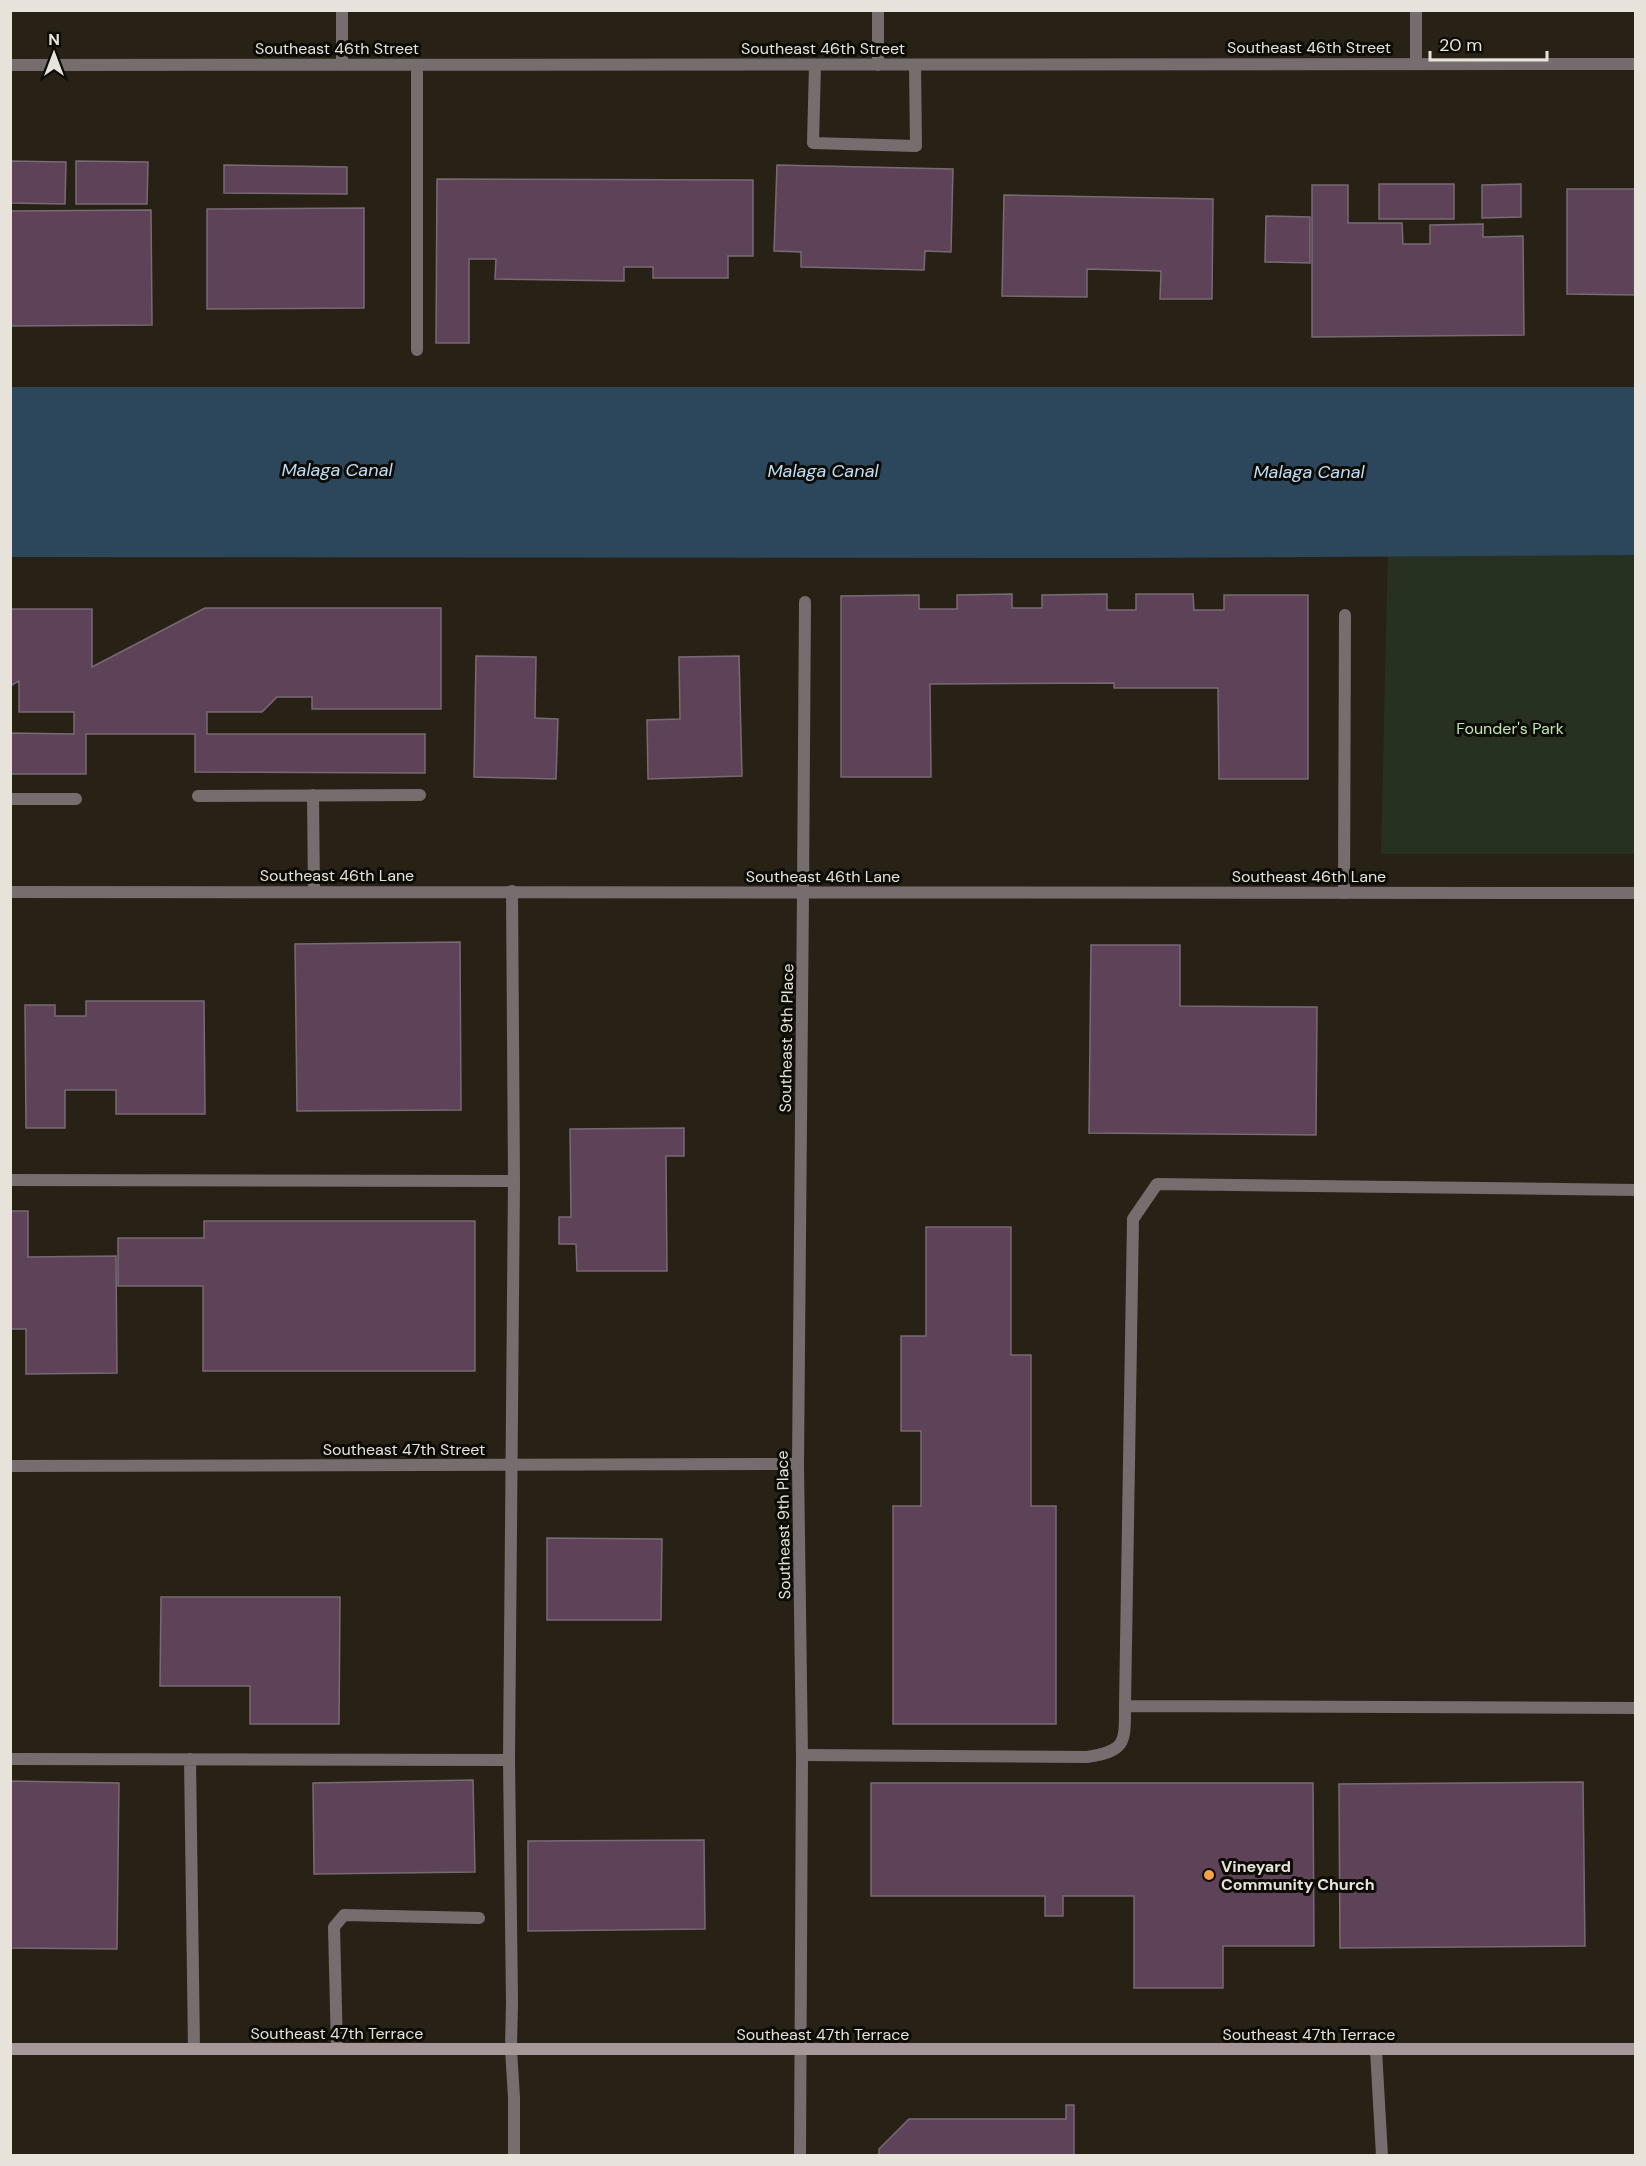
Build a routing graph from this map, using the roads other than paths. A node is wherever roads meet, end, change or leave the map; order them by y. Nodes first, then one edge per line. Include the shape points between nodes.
1 (342, 10) edge
2 (878, 10) edge
3 (1416, 10) edge
4 (1416, 63) junction
5 (1635, 64) edge
6 (10, 65) edge
7 (342, 65) junction
8 (417, 65) junction
9 (815, 65) junction
10 (878, 65) junction
11 (915, 65) junction
12 (417, 350) dead end
13 (805, 602) dead end
14 (1345, 615) dead end
15 (313, 795) junction
16 (420, 795) dead end
17 (198, 796) dead end
18 (10, 799) edge
19 (76, 799) dead end
20 (10, 891) edge
21 (314, 891) junction
22 (512, 891) junction
23 (803, 893) junction
24 (1344, 893) junction
25 (1635, 893) edge
26 (10, 1180) edge
27 (514, 1180) junction
28 (1635, 1190) edge
29 (798, 1464) junction
30 (511, 1465) junction
31 (10, 1466) edge
32 (1125, 1706) junction
33 (1635, 1708) edge
34 (802, 1755) junction
35 (10, 1759) edge
36 (190, 1759) junction
37 (509, 1760) junction
38 (479, 1918) dead end
39 (10, 2049) edge
40 (194, 2049) junction
41 (337, 2049) junction
42 (511, 2049) junction
43 (1635, 2049) edge
44 (800, 2050) junction
45 (1376, 2050) junction
46 (514, 2156) edge
47 (800, 2156) edge
48 (1382, 2156) edge

1 - 7 street
2 - 10 street
3 - 4 street
4 - 5 street, Southeast 46th Street
4 - 11 street, Southeast 46th Street
6 - 7 street, Southeast 46th Street
7 - 8 street, Southeast 46th Street
8 - 9 street, Southeast 46th Street
8 - 12 street
9 - 10 street, Southeast 46th Street
9 - 11 street via 813,143 916,146
10 - 11 street, Southeast 46th Street
13 - 23 street, Southeast 9th Place
14 - 24 street
15 - 16 street
15 - 17 street
15 - 21 street
18 - 19 street
20 - 21 street, Southeast 46th Lane
21 - 22 street, Southeast 46th Lane
22 - 23 street, Southeast 46th Lane
22 - 27 street
23 - 24 street, Southeast 46th Lane
23 - 29 street, Southeast 9th Place
24 - 25 street, Southeast 46th Lane
26 - 27 street
27 - 30 street
28 - 32 street via 1157,1184 1134,1219
29 - 30 street, Southeast 47th Street
29 - 34 street, Southeast 9th Place
30 - 31 street, Southeast 47th Street
30 - 37 street
32 - 33 street
32 - 34 street via 1123,1739 1117,1750 1105,1755
34 - 44 street, Southeast 9th Place
35 - 36 street
36 - 37 street
36 - 40 street
37 - 42 street
38 - 41 street via 344,1915 334,1927
39 - 40 street, Southeast 47th Terrace
40 - 41 street, Southeast 47th Terrace
41 - 42 street, Southeast 47th Terrace
42 - 44 street, Southeast 47th Terrace
42 - 46 street
43 - 45 street, Southeast 47th Terrace
44 - 45 street, Southeast 47th Terrace
44 - 47 street, Southeast 9th Place
45 - 48 street

